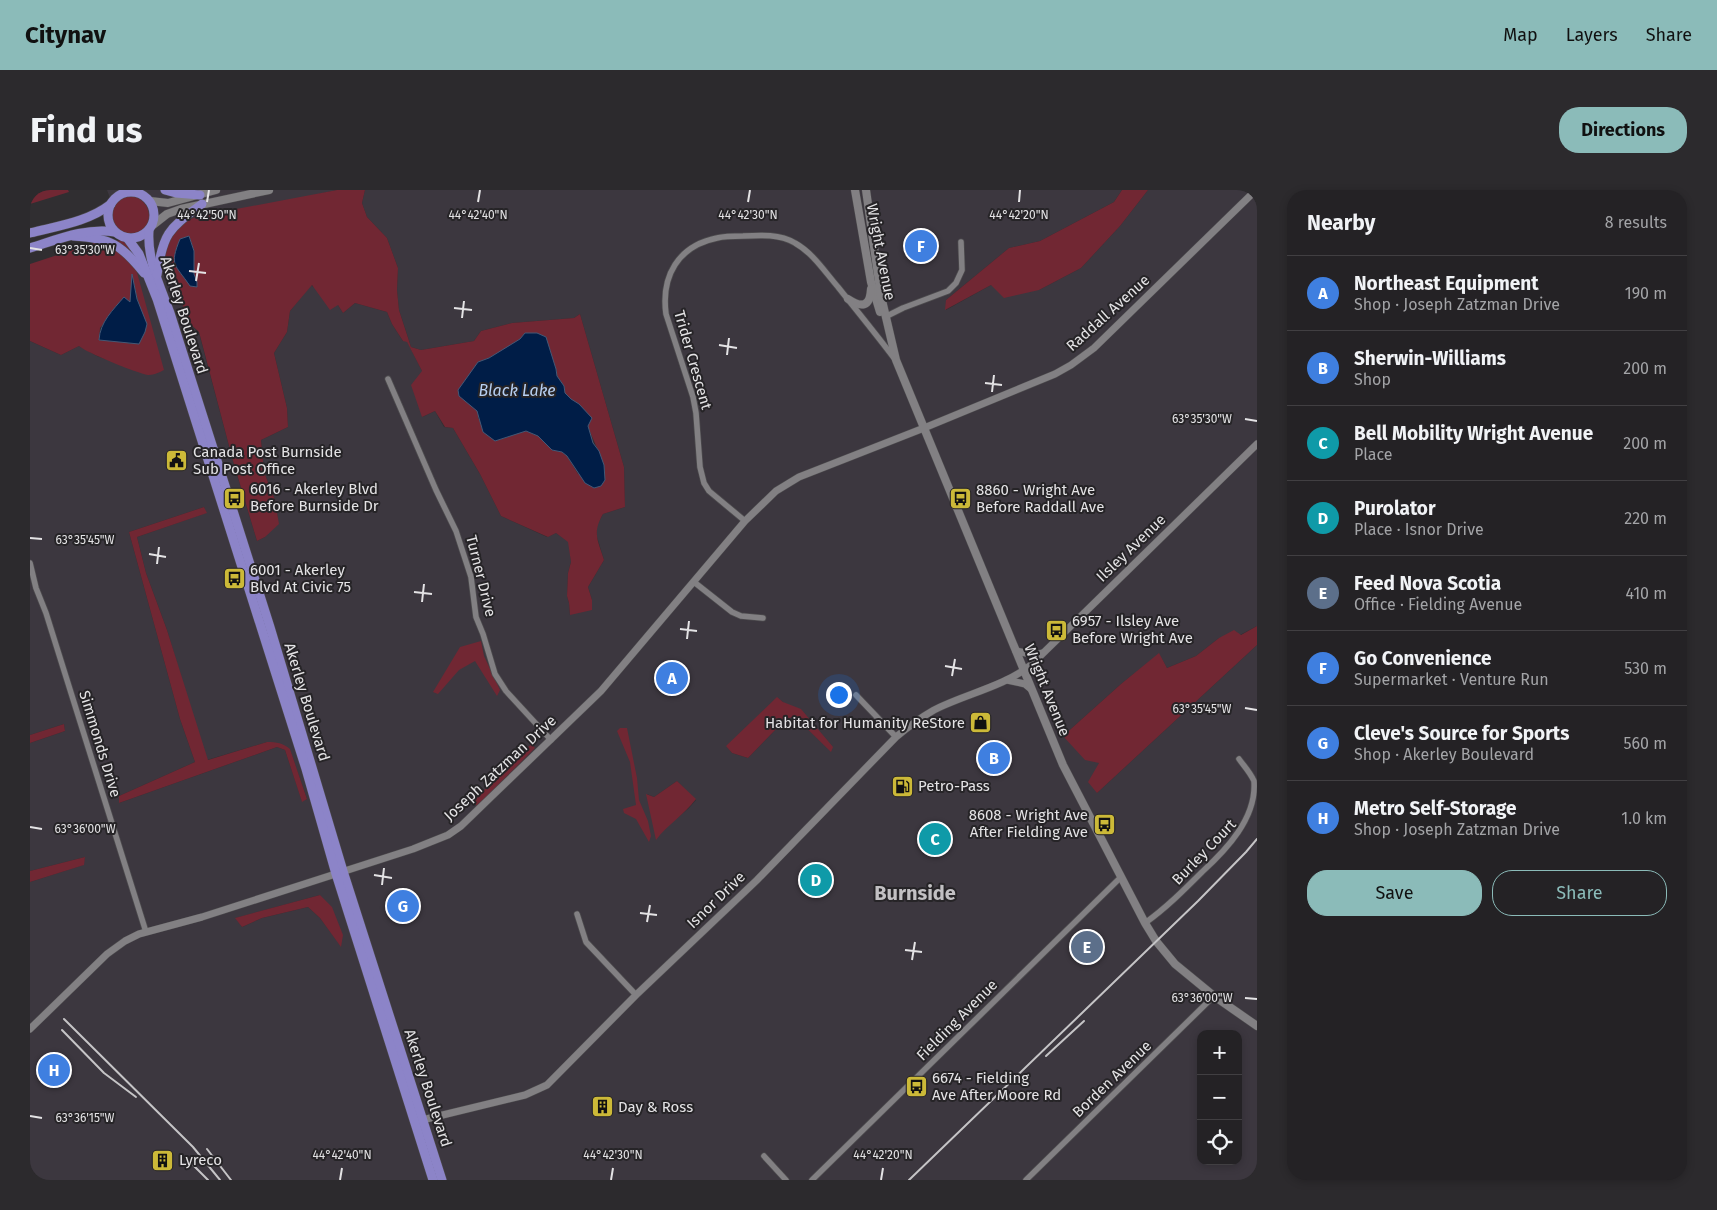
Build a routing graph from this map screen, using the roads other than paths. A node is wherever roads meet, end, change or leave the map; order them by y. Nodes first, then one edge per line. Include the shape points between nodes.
1 (165, 190) edge
2 (216, 190) edge
3 (269, 190) edge
4 (855, 190) edge
5 (866, 190) edge
6 (1256, 190) edge
7 (144, 196) edge
8 (115, 197) edge
9 (201, 199) junction
10 (151, 228) junction
11 (114, 232) junction
12 (30, 234) edge
13 (863, 235) junction
14 (72, 236) junction
15 (128, 239) junction
16 (961, 242) dead end
17 (875, 245) junction
18 (30, 248) edge
19 (154, 279) junction
20 (871, 282) junction
21 (848, 300) junction
22 (885, 317) junction
23 (896, 360) junction
24 (388, 379) dead end
25 (924, 428) junction
26 (1257, 444) edge
27 (745, 521) junction
28 (30, 562) edge
29 (694, 582) junction
30 (763, 618) dead end
31 (1016, 651) junction
32 (1044, 652) junction
33 (1024, 671) junction
34 (1006, 680) junction
35 (1031, 689) junction
36 (856, 695) dead end
37 (896, 737) junction
38 (551, 740) junction
39 (1238, 759) dead end
40 (340, 873) junction
41 (1120, 878) junction
42 (577, 914) dead end
43 (1145, 923) junction
44 (146, 932) junction
45 (636, 995) junction
46 (1214, 996) junction
47 (1257, 1026) edge
48 (30, 1030) edge
49 (420, 1121) junction
50 (764, 1156) dead end
51 (433, 1180) edge
52 (442, 1180) edge
53 (786, 1180) edge
54 (812, 1180) edge
55 (1026, 1180) edge

1 - 9 main road
2 - 9 main road
3 - 9 main road
4 - 13 main road, Wright Avenue
5 - 17 main road, Wright Avenue
6 - 25 street, Raddall Avenue via 1082,357 1054,374
7 - 8 main road via 129,192
7 - 9 main road via 168,203
7 - 10 main road via 154,209
8 - 11 main road via 108,211
8 - 12 main road via 96,214
9 - 10 main road via 167,214
9 - 19 main road via 165,238
10 - 15 main road via 142,236
10 - 19 main road, Akerley Boulevard via 149,251
11 - 14 main road
11 - 15 main road
13 - 17 main road
13 - 20 main road, Wright Avenue
14 - 18 main road
14 - 19 main road via 95,237 116,245
15 - 19 main road, Akerley Boulevard
16 - 22 street via 962,270 948,291
17 - 22 main road, Wright Avenue
19 - 40 main road, Akerley Boulevard
20 - 21 main road via 871,298 867,303 857,305
20 - 22 main road, Wright Avenue via 879,311
21 - 23 street, Trider Crescent
21 - 27 street, Trider Crescent via 808,253 796,243 778,237 730,236 707,240 684,254 668,278 664,299 666,314 693,397 704,483
22 - 23 main road, Wright Avenue
23 - 25 main road, Wright Avenue
24 - 38 street, Turner Drive via 456,531 471,577 476,617 495,674 506,691
25 - 27 street, Joseph Zatzman Drive via 799,477 776,491
25 - 31 main road, Wright Avenue
26 - 32 street, Ilsley Avenue
27 - 29 street, Joseph Zatzman Drive
28 - 44 street, Simmonds Drive
29 - 30 street via 732,612
29 - 38 street, Joseph Zatzman Drive via 601,691
31 - 32 street via 1035,655
31 - 33 main road, Wright Avenue
32 - 33 street, Ilsley Avenue
33 - 34 street, Isnor Drive
33 - 35 main road, Wright Avenue
34 - 35 street via 1025,684
34 - 37 street, Isnor Drive via 935,710
35 - 41 main road, Wright Avenue via 1063,765
36 - 37 street
37 - 45 street, Isnor Drive via 757,880
38 - 40 street, Joseph Zatzman Drive via 448,835
39 - 43 street, Burley Court via 1254,782 1256,801 1250,820 1238,838
40 - 44 street, Joseph Zatzman Drive
40 - 49 main road, Akerley Boulevard
41 - 43 main road, Wright Avenue
41 - 54 street, Fielding Avenue
42 - 45 street via 586,942
43 - 46 main road, Wright Avenue via 1175,964
44 - 48 street, Joseph Zatzman Drive via 112,949
45 - 49 street, Isnor Drive via 547,1085 525,1095
46 - 47 main road, Wright Avenue
46 - 55 street, Borden Avenue
49 - 51 main road, Akerley Boulevard
49 - 52 main road, Akerley Boulevard
50 - 53 street

